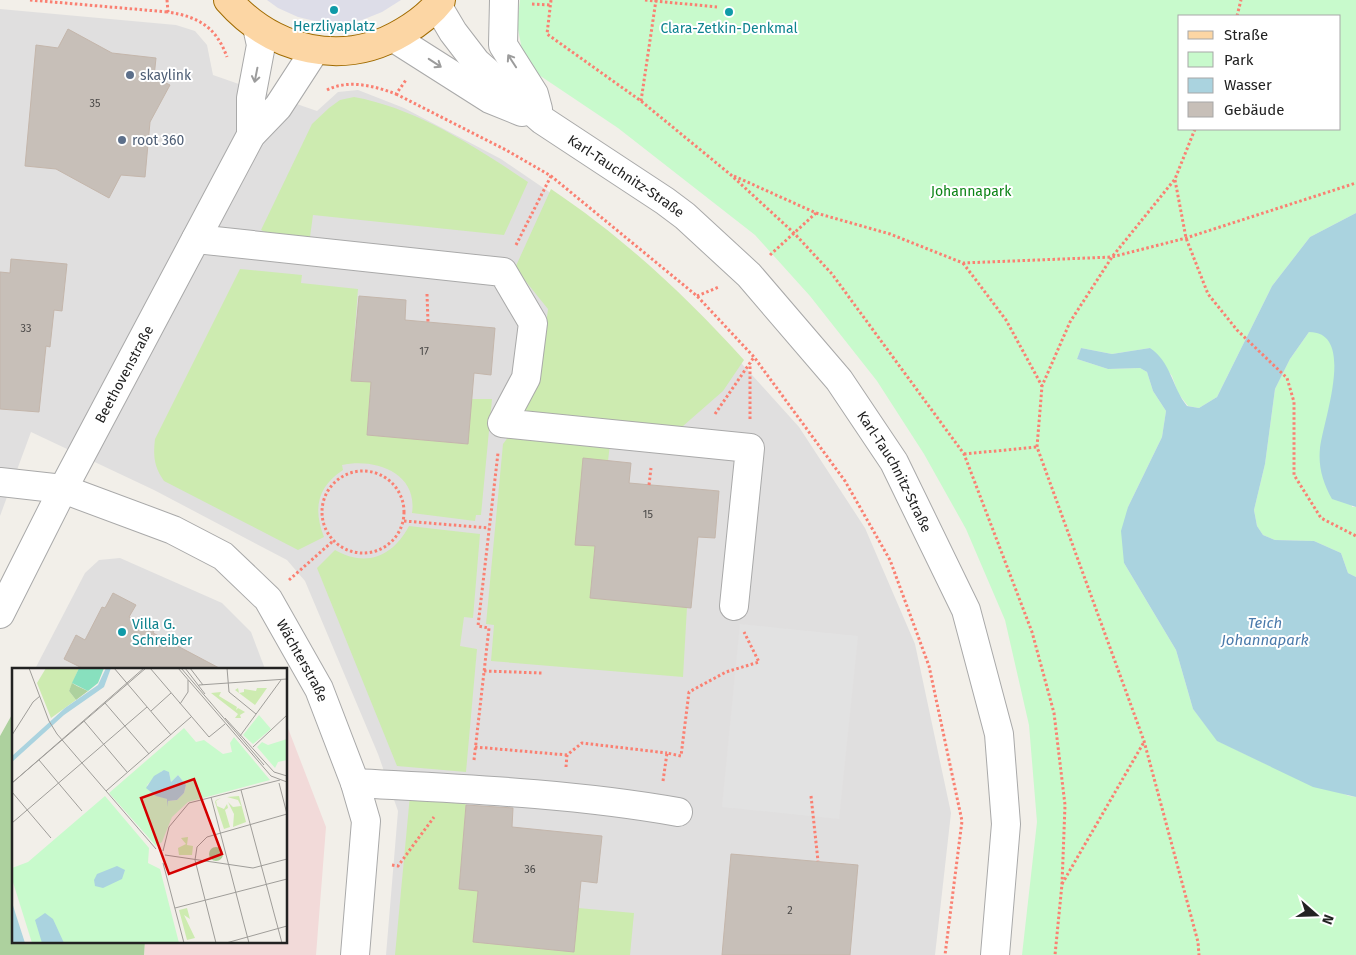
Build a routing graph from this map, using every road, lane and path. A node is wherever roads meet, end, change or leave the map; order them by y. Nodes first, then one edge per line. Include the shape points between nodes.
1 (30, 0) edge
2 (167, 0) edge
3 (228, 0) edge
4 (504, 0) edge
5 (551, 0) edge
6 (645, 0) edge
7 (1241, 0) edge
8 (656, 1) edge
9 (439, 3) edge
10 (718, 7) dead end
11 (168, 12) junction
12 (1237, 15) edge
13 (257, 27) junction
14 (394, 38) junction
15 (315, 50) junction
16 (229, 62) dead end
17 (407, 79) dead end
18 (325, 91) dead end
19 (641, 101) junction
20 (542, 120) junction
21 (1195, 130) edge
22 (251, 135) junction
23 (731, 175) junction
24 (551, 176) dead end
25 (1175, 179) junction
26 (1356, 183) edge
27 (816, 213) junction
28 (794, 233) junction
29 (1186, 238) junction
30 (196, 239) junction
31 (1112, 256) junction
32 (963, 263) junction
33 (503, 272) junction
34 (749, 274) junction
35 (754, 357) dead end
36 (750, 362) junction
37 (1042, 386) junction
38 (502, 423) junction
39 (688, 441) junction
40 (1038, 447) junction
41 (750, 448) junction
42 (964, 454) junction
43 (0, 482) edge
44 (63, 489) junction
45 (404, 521) junction
46 (489, 528) junction
47 (1356, 536) edge
48 (332, 541) junction
49 (268, 599) junction
50 (734, 606) dead end
51 (0, 614) edge
52 (759, 662) dead end
53 (484, 670) junction
54 (542, 674) dead end
55 (1144, 741) junction
56 (475, 747) junction
57 (667, 753) junction
58 (567, 755) junction
59 (566, 772) dead end
60 (355, 783) junction
61 (464, 790) junction
62 (811, 796) dead end
63 (669, 810) joint
64 (818, 861) dead end
65 (363, 863) junction
66 (1062, 884) junction
67 (355, 955) edge
68 (995, 955) edge
69 (1055, 955) edge
70 (1199, 955) edge

1 - 11 path
2 - 11 path
3 - 13 main road, Karl-Tauchnitz-Straße
20 -> 4 street via 534,94 502,45
5 - 19 path via 547,34
6 - 8 path
7 - 12 path
8 - 10 path
8 - 19 path
9 - 14 main road, Karl-Tauchnitz-Straße via 417,24
9 - 20 street, Karl-Tauchnitz-Straße via 453,32 476,62
11 - 16 path via 186,15 207,25 221,40
13 - 15 main road, Karl-Tauchnitz-Straße via 289,44
13 -> 22 street, Beethovenstraße via 261,44 251,98
14 - 15 main road, Karl-Tauchnitz-Straße via 342,51
14 -> 20 street, Karl-Tauchnitz-Straße via 490,99
15 - 22 street, Beethovenstraße via 278,108
17 - 18 path via 396,94 358,84 331,87
19 - 23 path
20 - 34 street, Karl-Tauchnitz-Straße via 665,200
21 - 25 path
22 - 30 street, Beethovenstraße
23 - 27 path
23 - 28 path
24 - 33 path
25 - 29 path
25 - 31 path
26 - 29 path
27 - 28 path
27 - 32 path via 890,234
28 - 34 path
28 - 42 path via 832,274
29 - 31 path
29 - 47 path via 1208,294 1237,330 1287,378 1294,402 1294,475 1321,518
30 - 33 street
30 - 44 street, Beethovenstraße
31 - 32 path
31 - 37 path via 1070,322
32 - 37 path via 1006,320
33 - 38 street via 533,322 526,378
34 - 68 street, Karl-Tauchnitz-Straße via 839,380 894,462 966,610 1000,743 1006,824
35 - 36 path
36 - 39 path via 718,411
36 - 41 path
37 - 40 path
38 - 39 street
38 - 46 path
39 - 41 street
40 - 42 path
40 - 55 path
41 - 50 street
42 - 66 path via 1032,632 1054,713 1065,805
43 - 44 street, Wächterstraße
44 - 49 street, Wächterstraße via 173,530 223,556
44 - 51 street, Beethovenstraße
45 - 46 path
45 - 48 path via 391,543 368,554 343,549
45 - 48 path via 400,493 392,482 366,470 352,472 328,488 323,501 321,515
46 - 53 path via 478,626 490,628
48 - 49 path
49 - 60 street, Wächterstraße via 319,689
52 - 57 path via 726,672 690,692 681,756
53 - 54 path
53 - 56 path
55 - 66 path
55 - 70 path
56 - 58 path
56 - 61 path
57 - 58 path via 582,743
57 - 63 path
58 - 59 path
60 - 61 street
60 - 65 street, Wächterstraße via 366,821
61 - 63 street via 563,796
61 - 65 path via 398,866
62 - 64 path
65 - 67 street, Wächterstraße
66 - 69 path

